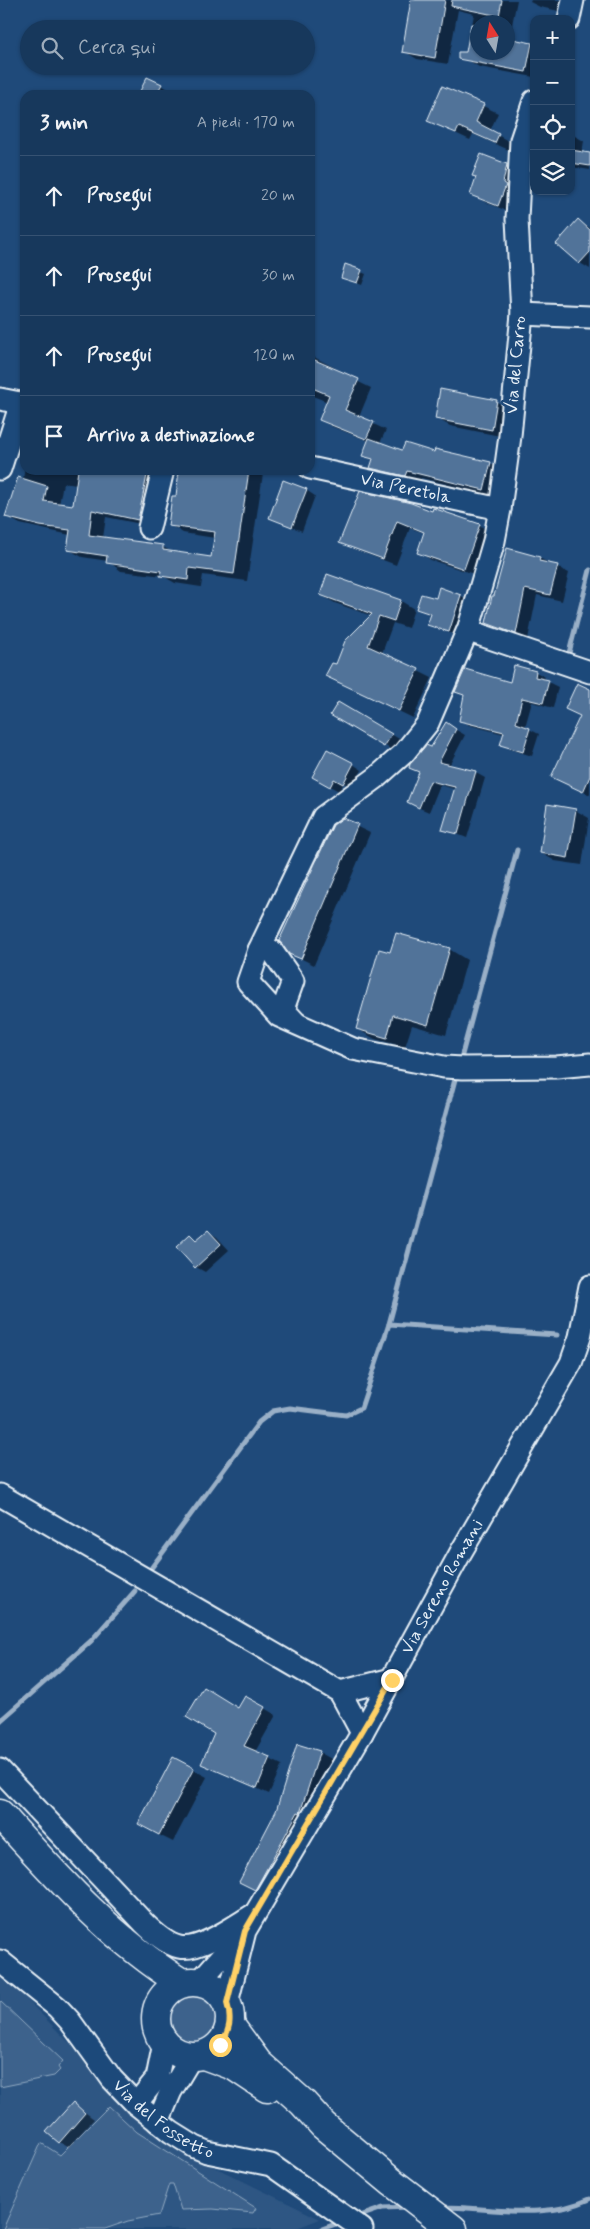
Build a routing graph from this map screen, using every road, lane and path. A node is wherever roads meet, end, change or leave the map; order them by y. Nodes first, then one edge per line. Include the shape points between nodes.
1 (573, 0) edge
2 (570, 15) edge
3 (533, 105) edge
4 (522, 314) junction
5 (590, 317) edge
6 (0, 399) edge
7 (20, 403) edge
8 (20, 412) edge
9 (0, 469) edge
10 (315, 469) edge
11 (162, 475) edge
12 (500, 510) junction
13 (150, 528) dead end
14 (469, 627) junction
15 (590, 672) edge
16 (259, 950) junction
17 (297, 1024) junction
18 (590, 1064) edge
19 (590, 1286) edge
20 (0, 1495) edge
21 (392, 1680) junction
22 (340, 1692) junction
23 (362, 1733) junction
24 (0, 1770) edge
25 (0, 1814) edge
26 (249, 1923) junction
27 (109, 1929) junction
28 (0, 1961) edge
29 (190, 1983) junction
30 (157, 2009) junction
31 (229, 2014) junction
32 (164, 2043) junction
33 (198, 2055) junction
34 (136, 2104) junction
35 (158, 2122) junction
36 (323, 2124) junction
37 (449, 2225) edge
38 (360, 2228) edge

1 - 2 street
3 - 4 street, Via del Carro via 521,140 517,219
4 - 5 street
4 - 12 street, Via del Carro
6 - 7 street
8 - 9 street
10 - 12 street, Via Peretola
11 - 13 street
12 - 14 street, Via del Carro
14 - 15 street via 475,633
14 - 16 street, Via del Carro via 428,722 376,778 322,817
16 - 17 street, Via del Carro via 248,982 279,1016
16 - 17 street via 272,951 293,981 283,1009
17 - 18 street via 353,1049 453,1067
19 - 21 street, Via Sereno Romani via 572,1363 461,1552
20 - 22 street
21 - 22 street
21 - 23 street, Via Sereno Romani
22 - 23 street
23 - 26 street, Via Sereno Romani
24 - 26 street via 138,1918 168,1942 179,1947 198,1946
25 - 27 main road
26 - 29 street
26 - 31 street
27 - 29 main road via 164,1972
27 - 30 main road via 143,1977
28 - 34 street, Via del Fossetto via 64,2014 112,2079
29 - 30 main road via 167,1993
29 - 31 main road via 210,1986 220,1993
30 - 32 main road via 157,2028
31 - 33 main road via 227,2036 220,2045
31 - 36 main road via 258,2063
32 - 33 main road via 176,2052
32 - 34 street via 157,2078
33 - 35 street via 171,2091
33 - 36 main road via 234,2066
34 - 35 street, Via del Fossetto
35 - 38 street, Via del Fossetto via 194,2147 271,2166
36 - 37 main road

